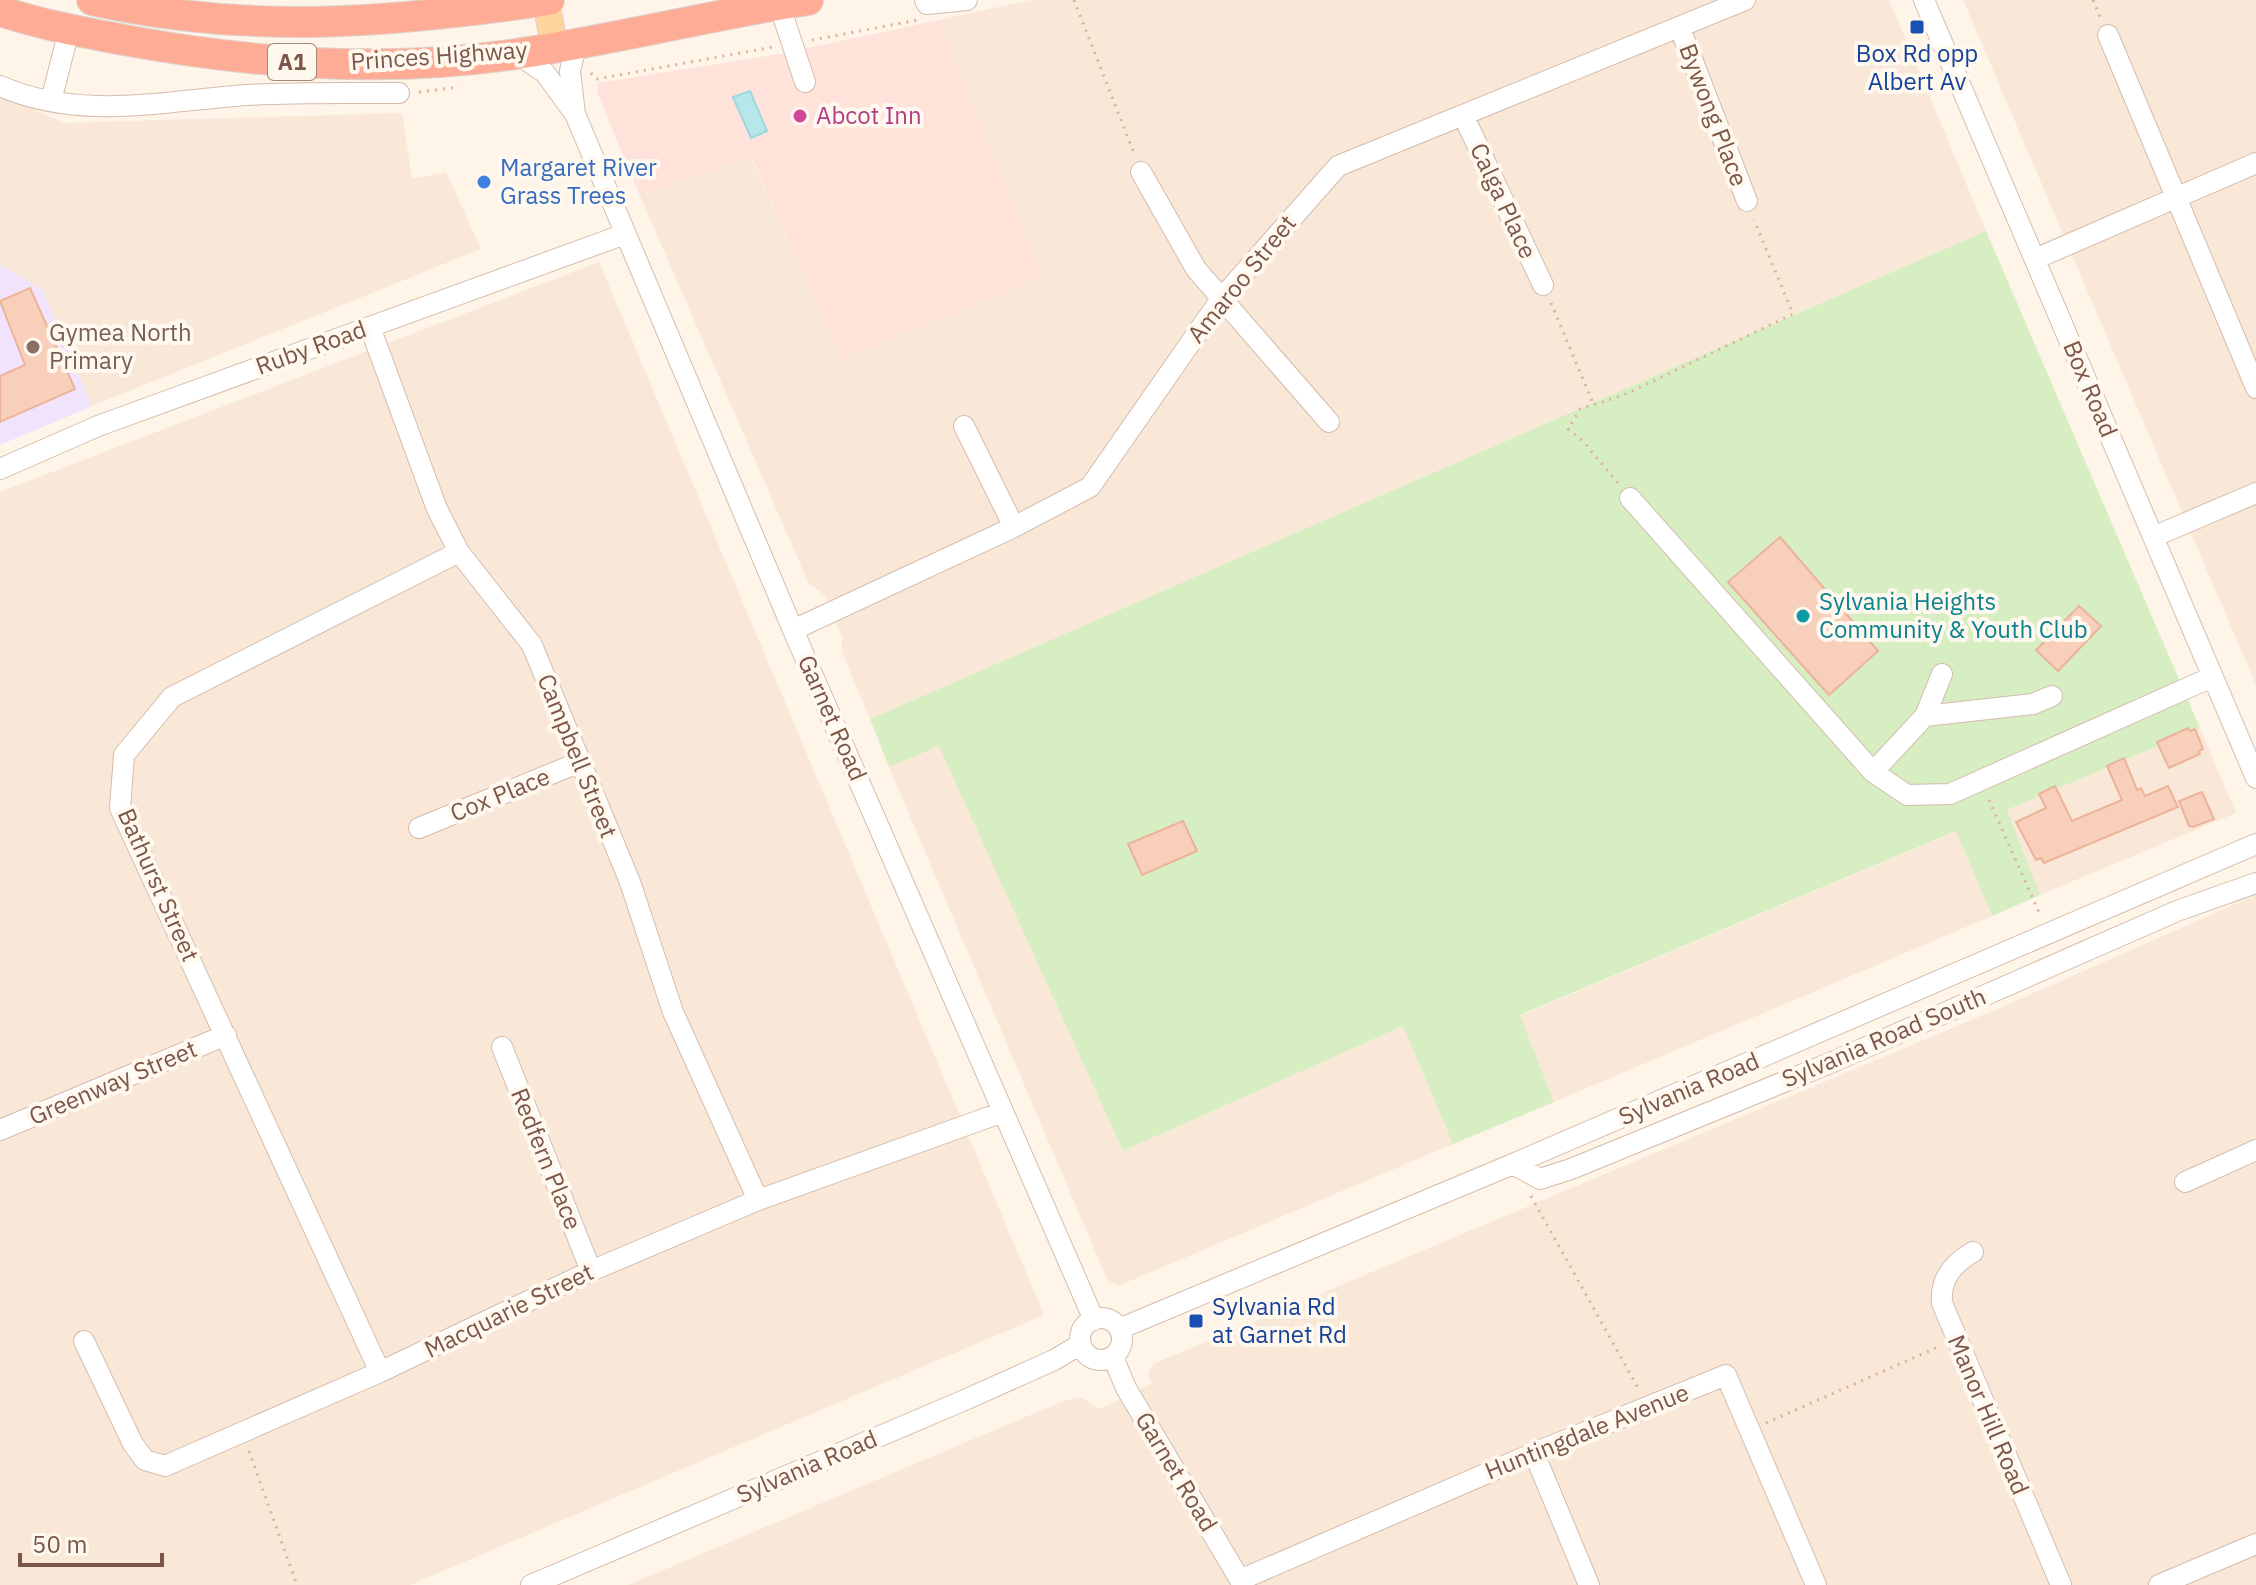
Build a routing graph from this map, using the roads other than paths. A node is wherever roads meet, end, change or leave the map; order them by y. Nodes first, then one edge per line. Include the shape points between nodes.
1 (92, 0) edge
2 (435, 0) edge
3 (547, 0) edge
4 (967, 0) edge
5 (1745, 0) edge
6 (1924, 0) edge
7 (793, 2) edge
8 (928, 9) edge
9 (0, 11) edge
10 (267, 12) edge
11 (397, 21) junction
12 (1680, 28) junction
13 (69, 30) junction
14 (2108, 35) dead end
15 (566, 44) junction
16 (517, 54) junction
17 (805, 82) dead end
18 (0, 86) edge
19 (399, 93) road end
20 (51, 101) junction
21 (575, 114) junction
22 (1464, 117) junction
23 (2256, 163) edge
24 (1141, 172) road end
25 (2176, 197) junction
26 (1747, 201) road end
27 (625, 234) junction
28 (2035, 259) junction
29 (1543, 285) road end
30 (1221, 299) junction
31 (370, 327) junction
32 (2256, 388) edge
33 (1329, 422) dead end
34 (964, 426) dead end
35 (0, 469) edge
36 (2256, 493) edge
37 (1630, 498) road end
38 (1014, 527) junction
39 (2153, 537) junction
40 (459, 552) junction
41 (793, 630) junction
42 (1942, 674) dead end
43 (2212, 677) junction
44 (2052, 696) dead end
45 (1925, 716) junction
46 (580, 762) junction
47 (1873, 772) junction
48 (2256, 778) edge
49 (419, 828) dead end
50 (2256, 844) edge
51 (2256, 883) edge
52 (226, 1035) junction
53 (502, 1047) dead end
54 (1003, 1112) junction
55 (0, 1130) edge
56 (2256, 1150) edge
57 (1513, 1164) junction
58 (2185, 1182) dead end
59 (758, 1200) junction
60 (1973, 1252) dead end
61 (591, 1271) junction
62 (1094, 1320) junction
63 (1119, 1329) junction
64 (84, 1341) dead end
65 (1081, 1344) junction
66 (1113, 1357) junction
67 (380, 1372) junction
68 (1534, 1453) junction
69 (2256, 1544) edge
70 (1241, 1582) edge
71 (531, 1585) edge
72 (1589, 1585) edge
73 (1816, 1585) edge
74 (2061, 1585) edge
75 (2159, 1585) edge

1 - 10 highway, Princes Highway / A1 via 190,18
2 - 11 highway
3 - 11 highway, Princes Highway / A1
3 - 15 main road
4 - 8 street via 927,4
5 - 12 street, Amaroo Street
6 - 28 street, Box Road
7 - 15 highway, Princes Highway / A1
7 - 17 street via 792,43
9 - 13 highway, Princes Highway / A1
10 - 11 highway, Princes Highway / A1
12 - 22 street, Amaroo Street
12 - 26 street, Bywong Place
13 - 16 highway, Princes Highway / A1 via 197,53 313,64 419,63
13 - 20 street
14 - 25 street
15 - 16 highway, Princes Highway / A1
15 - 21 street, Garnet Road
16 - 21 street, Garnet Road via 545,73
18 - 20 street, Princes Highway
19 - 20 street, Princes Highway via 249,95 119,107
21 - 27 street, Garnet Road
22 - 29 street, Calga Place
22 - 30 street, Amaroo Street via 1338,166
23 - 25 street
24 - 30 street via 1196,269
25 - 28 street
25 - 32 street
27 - 31 street, Ruby Road
27 - 41 street, Garnet Road
28 - 39 street, Box Road
30 - 33 street
30 - 38 street, Amaroo Street via 1090,487
31 - 35 street, Ruby Road via 98,426
31 - 40 street, Campbell Street via 437,509
34 - 38 street
36 - 39 street
37 - 47 street
38 - 41 street, Amaroo Street
39 - 43 street, Box Road
40 - 46 street, Campbell Street via 532,645
40 - 52 street, Bathurst Street via 172,697 124,755 120,808
41 - 54 street, Garnet Road
42 - 45 street
43 - 47 street via 1950,794 1907,795
43 - 48 street, Box Road
44 - 45 street via 2033,704
45 - 47 street
46 - 49 street, Cox Place
46 - 59 street, Campbell Street via 630,882 673,1012
50 - 57 street, Sylvania Road
51 - 57 street, Sylvania Road South via 2177,911 1835,1061 1571,1169 1540,1179
52 - 55 street, Greenway Street
52 - 67 street, Bathurst Street
53 - 61 street, Redfern Place
54 - 59 street, Macquarie Street
54 - 62 street, Garnet Road
56 - 58 street
57 - 63 street, Sylvania Road
59 - 61 street, Macquarie Street
60 - 74 street, Manor Hill Road via 1948,1273 1942,1292 1956,1339
61 - 67 street, Macquarie Street
62 - 63 street via 1108,1320
62 - 65 street via 1082,1331
63 - 66 street via 1122,1344
64 - 67 street, Macquarie Street via 145,1460 165,1466
65 - 66 street via 1095,1359
65 - 71 street, Sylvania Road via 967,1399
66 - 70 street, Garnet Road via 1126,1388
68 - 70 street, Huntingdale Avenue
68 - 72 street
68 - 73 street, Huntingdale Avenue via 1726,1375
69 - 75 street

